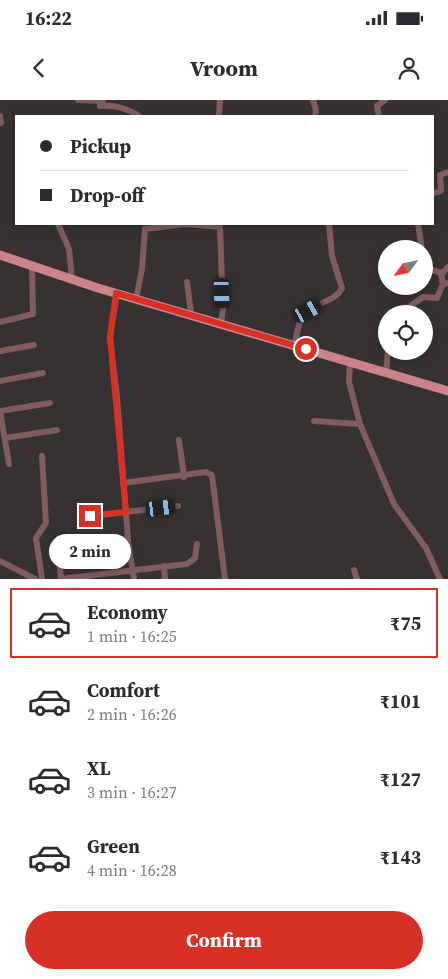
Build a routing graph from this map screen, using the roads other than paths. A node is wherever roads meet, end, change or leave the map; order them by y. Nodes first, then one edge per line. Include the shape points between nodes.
1 (78, 100) edge
2 (220, 100) edge
3 (313, 100) edge
4 (386, 100) edge
5 (102, 101) edge
6 (137, 115) edge
7 (218, 115) edge
8 (316, 115) edge
9 (379, 115) edge
10 (448, 172) edge
11 (434, 193) edge
12 (58, 225) edge
13 (176, 225) edge
14 (196, 225) edge
15 (329, 225) edge
16 (418, 225) edge
17 (421, 240) edge
18 (0, 255) edge
19 (32, 266) junction
20 (433, 269) edge
21 (446, 270) edge
22 (72, 280) junction
23 (187, 282) dead end
24 (445, 284) edge
25 (116, 293) junction
26 (136, 299) junction
27 (412, 305) edge
28 (190, 314) junction
29 (0, 322) edge
30 (221, 322) junction
31 (34, 345) dead end
32 (294, 346) junction
33 (0, 351) edge
34 (387, 360) edge
35 (350, 361) junction
36 (43, 373) dead end
37 (386, 373) junction
38 (0, 381) edge
39 (448, 391) edge
40 (50, 403) dead end
41 (314, 421) dead end
42 (360, 424) junction
43 (57, 430) dead end
44 (5, 438) junction
45 (179, 440) dead end
46 (42, 456) dead end
47 (9, 464) dead end
48 (184, 477) junction
49 (123, 483) junction
50 (178, 506) dead end
51 (126, 512) junction
52 (90, 516) dead end
53 (128, 542) junction
54 (197, 544) dead end
55 (0, 561) edge
56 (164, 566) junction
57 (133, 570) junction
58 (354, 570) dead end
59 (100, 577) edge
60 (35, 579) edge
61 (42, 579) edge
62 (69, 579) edge
63 (134, 579) edge
64 (165, 579) edge
65 (225, 579) edge
66 (357, 579) edge
67 (440, 579) edge

1 - 5 street
2 - 7 street
3 - 8 street
4 - 9 street via 377,106
5 - 6 street via 100,106 114,105
10 - 11 street via 440,176 441,191
12 - 22 street via 67,242
13 - 26 street via 145,229
14 - 30 street via 220,227
15 - 32 street via 332,256 342,288 336,296 303,315
16 - 17 street
18 - 19 main road
19 - 22 main road
19 - 29 street via 34,314
20 - 21 street
21 - 24 street via 441,278
22 - 25 main road
23 - 28 street
24 - 27 street via 437,298 423,297
25 - 26 main road
25 - 49 street via 110,337
26 - 28 main road
28 - 30 main road
30 - 32 main road
31 - 33 street
32 - 35 main road
34 - 37 street
35 - 37 main road
35 - 42 street via 349,382
36 - 38 street
37 - 39 main road
40 - 44 street via 0,411
41 - 42 street
42 - 67 street via 394,504 426,548
43 - 44 street
44 - 47 street
45 - 48 street
46 - 61 street via 46,523 36,538
48 - 49 street
48 - 65 street via 206,472 212,475
49 - 51 street
50 - 51 street
51 - 52 street
51 - 53 street
53 - 57 street
53 - 62 street via 63,552 59,558 61,579
54 - 56 street via 195,558 190,563
55 - 60 street
56 - 57 street
56 - 64 street
57 - 59 street
57 - 63 street
58 - 66 street
59 - 62 street

